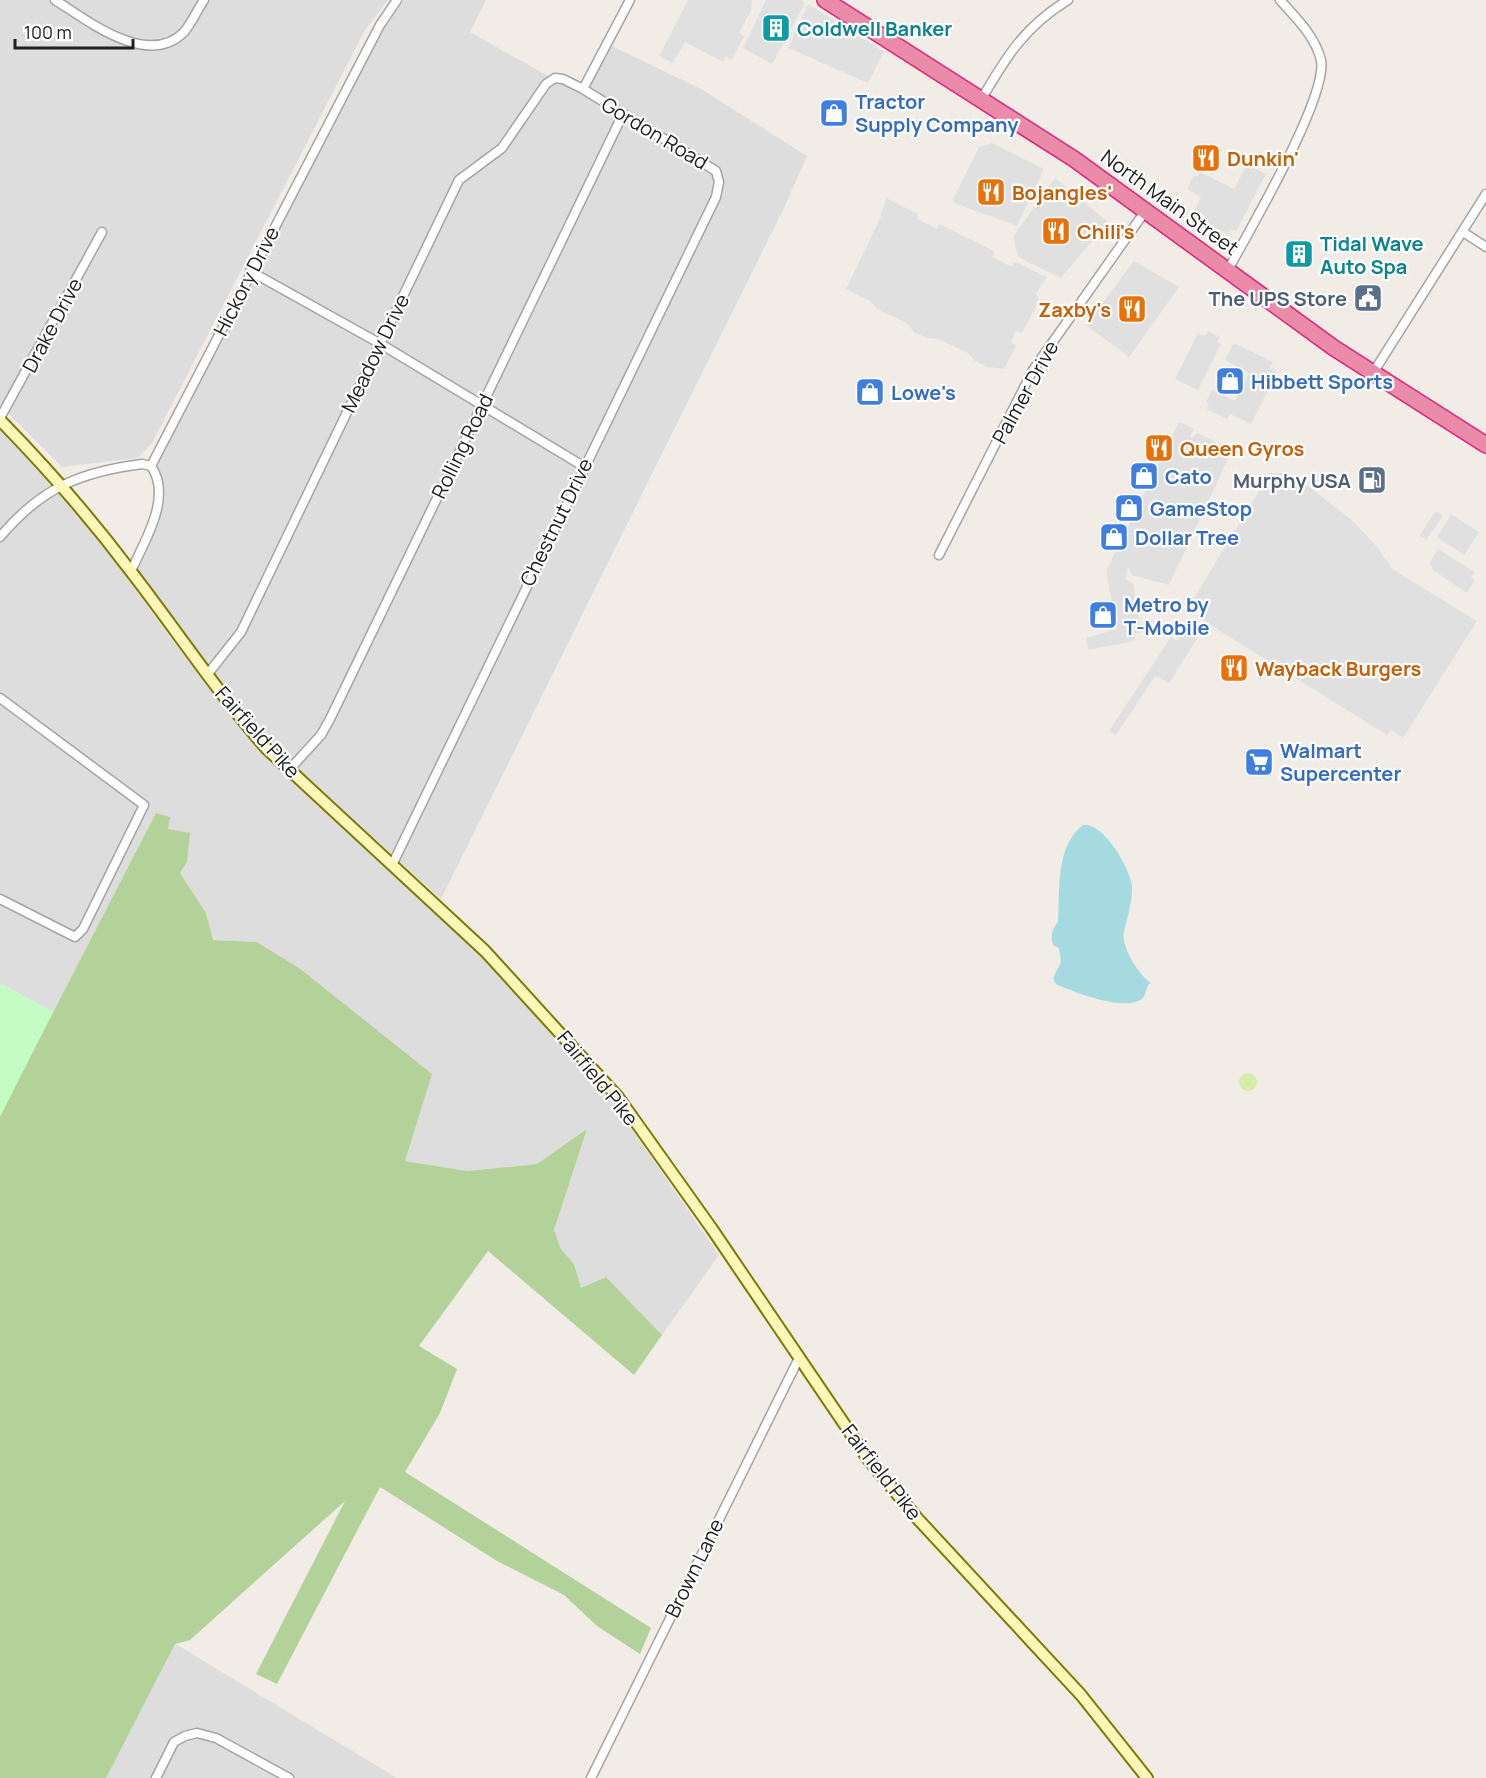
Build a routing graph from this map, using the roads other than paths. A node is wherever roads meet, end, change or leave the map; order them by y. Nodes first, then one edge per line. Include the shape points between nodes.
1 (55, 0) edge
2 (204, 0) edge
3 (397, 0) edge
4 (630, 0) edge
5 (825, 0) edge
6 (1068, 0) edge
7 (1280, 0) edge
8 (583, 89) junction
9 (981, 99) junction
10 (623, 114) junction
11 (719, 182) joint
12 (1486, 194) edge
13 (1146, 210) junction
14 (102, 232) dead end
15 (1463, 232) junction
16 (1486, 246) edge
17 (1228, 270) junction
18 (250, 271) junction
19 (379, 343) junction
20 (1373, 373) junction
21 (481, 406) junction
22 (0, 419) edge
23 (1486, 445) edge
24 (151, 466) junction
25 (583, 466) junction
26 (61, 484) junction
27 (0, 537) edge
28 (939, 555) dead end
29 (131, 571) junction
30 (207, 675) junction
31 (0, 698) edge
32 (289, 770) junction
33 (393, 863) junction
34 (0, 899) edge
35 (799, 1358) junction
36 (156, 1778) edge
37 (289, 1778) edge
38 (591, 1778) edge
39 (1147, 1778) edge

1 - 2 street via 115,38 153,45 184,32
3 - 18 street, Hickory Drive
4 - 8 street
5 - 9 highway, North Main Street
6 - 9 street via 1031,27 1007,54
7 - 17 street via 1311,36 1322,75 1303,127
8 - 10 street, Gordon Road
8 - 19 street, Meadow Drive via 563,79 555,78 546,84 502,148 459,180
9 - 13 highway, North Main Street
10 - 11 street, Gordon Road via 709,165
10 - 21 street, Rolling Road
11 - 25 street, Chestnut Drive via 716,197
12 - 15 street
13 - 17 highway, North Main Street
13 - 28 street, Palmer Drive via 1033,370
14 - 22 street, Drake Drive
15 - 16 street
15 - 20 street
17 - 20 highway, North Main Street
18 - 19 street
18 - 24 street, Hickory Drive
19 - 21 street
19 - 30 street, Meadow Drive via 241,632
20 - 23 highway, North Main Street
21 - 25 street
21 - 32 street, Rolling Road via 330,718 321,735
22 - 26 street, Fairfield Pike
24 - 26 street via 90,473
24 - 29 street via 158,502
25 - 33 street, Chestnut Drive
26 - 27 street
26 - 29 street, Fairfield Pike
29 - 30 street, Fairfield Pike
30 - 32 street, Fairfield Pike via 238,716
31 - 34 street via 144,805 83,929 75,937
32 - 33 street, Fairfield Pike
33 - 35 street, Fairfield Pike via 515,981 618,1097
35 - 38 street, Brown Lane
35 - 39 street, Fairfield Pike via 890,1487 1038,1647
36 - 37 street via 174,1742 197,1733 216,1738

